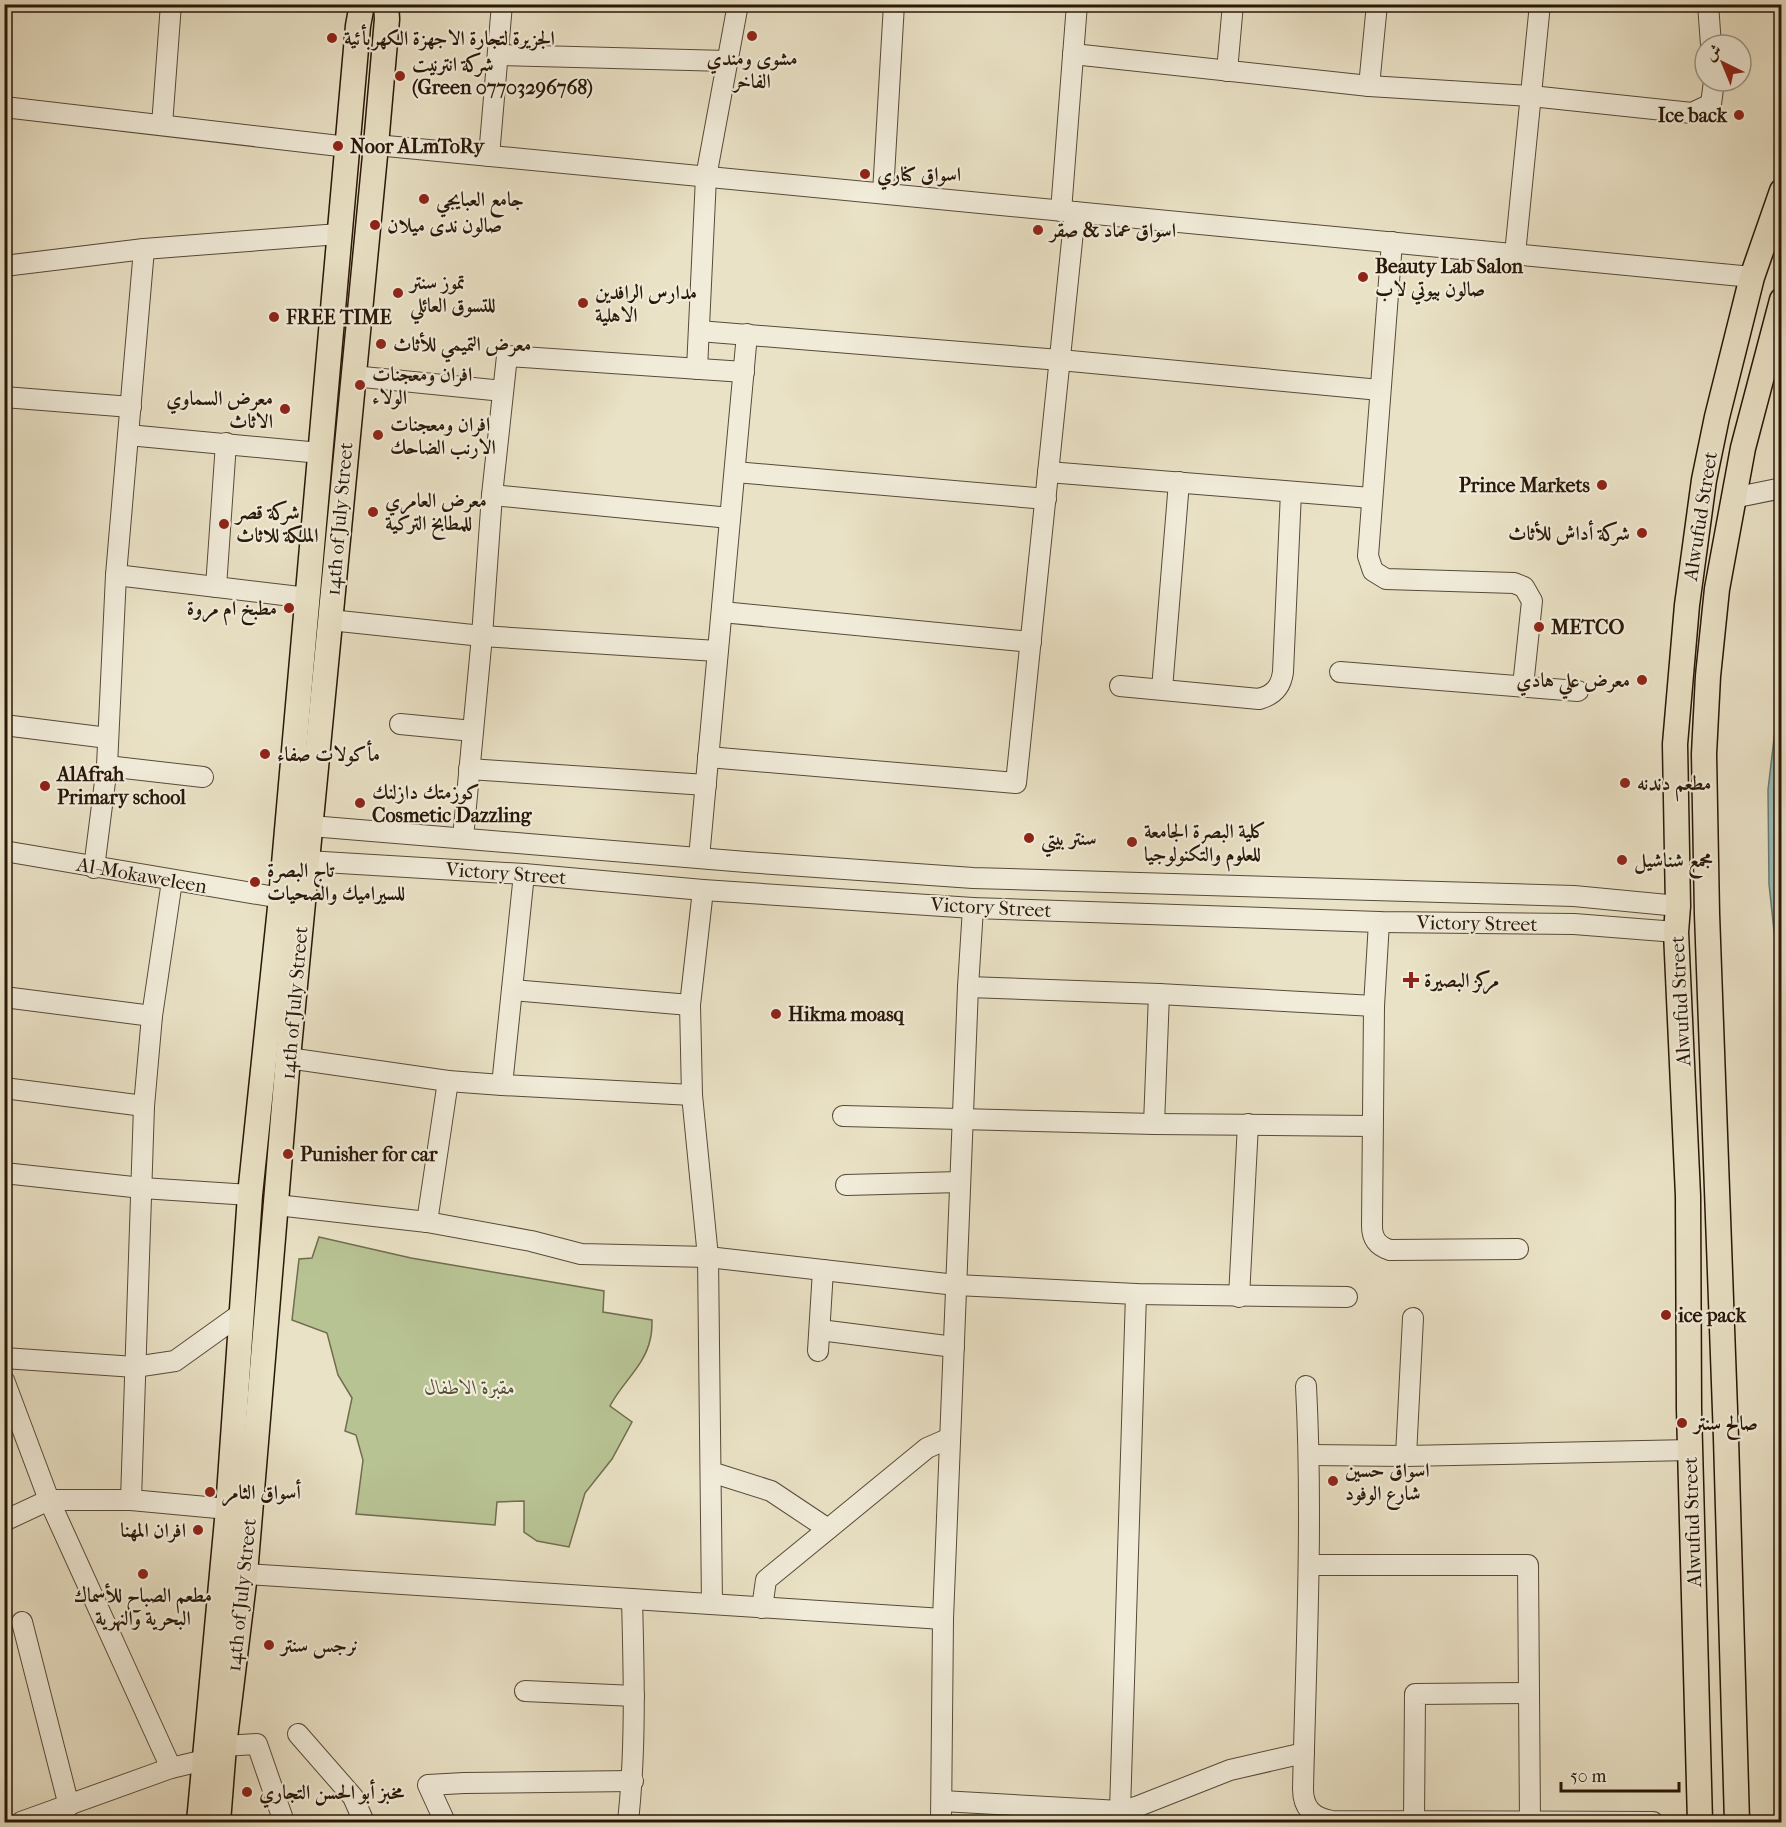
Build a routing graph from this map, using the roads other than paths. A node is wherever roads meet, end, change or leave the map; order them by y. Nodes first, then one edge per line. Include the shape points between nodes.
1 (171, 4) edge
2 (502, 4) edge
3 (738, 4) edge
4 (894, 4) edge
5 (1077, 4) edge
6 (1233, 4) edge
7 (1377, 4) edge
8 (1540, 4) edge
9 (1707, 4) edge
10 (356, 9) edge
11 (387, 9) edge
12 (1710, 33) edge
13 (1073, 54) junction
14 (498, 55) junction
15 (727, 61) junction
16 (1227, 71) junction
17 (1369, 86) junction
18 (1712, 93) edge
19 (1531, 96) junction
20 (4, 107) edge
21 (162, 124) junction
22 (376, 145) junction
23 (348, 147) junction
24 (489, 156) junction
25 (706, 177) junction
26 (1782, 191) edge
27 (883, 193) junction
28 (1068, 211) junction
29 (339, 234) junction
30 (1392, 242) junction
31 (144, 249) junction
32 (1515, 254) junction
33 (4, 266) edge
34 (1752, 277) junction
35 (1782, 300) edge
36 (699, 331) junction
37 (747, 334) junction
38 (1060, 360) junction
39 (697, 369) junction
40 (744, 372) junction
41 (353, 376) junction
42 (1380, 390) junction
43 (503, 391) junction
44 (4, 397) edge
45 (131, 406) junction
46 (128, 435) junction
47 (226, 443) junction
48 (320, 453) junction
49 (735, 472) junction
50 (1048, 472) junction
51 (1179, 482) junction
52 (1782, 488) edge
53 (1291, 492) junction
54 (492, 495) junction
55 (1371, 498) junction
56 (1733, 498) junction
57 (1046, 500) junction
58 (730, 518) junction
59 (116, 575) junction
60 (216, 587) junction
61 (308, 598) junction
62 (722, 612) junction
63 (330, 620) junction
64 (482, 636) junction
65 (1031, 642) junction
66 (717, 651) junction
67 (1340, 672) dead end
68 (1120, 686) dead end
69 (1522, 686) junction
70 (1162, 689) junction
71 (1578, 691) dead end
72 (400, 724) dead end
73 (4, 725) edge
74 (473, 731) junction
75 (108, 738) junction
76 (708, 757) junction
77 (106, 766) junction
78 (469, 769) junction
79 (203, 777) dead end
80 (706, 785) junction
81 (311, 826) junction
82 (399, 834) junction
83 (463, 838) junction
84 (4, 851) edge
85 (699, 858) junction
86 (307, 861) junction
87 (397, 866) junction
88 (94, 868) junction
89 (524, 874) junction
90 (172, 881) junction
91 (703, 890) junction
92 (1574, 896) junction
93 (280, 898) junction
94 (1678, 906) junction
95 (973, 908) junction
96 (1379, 922) junction
97 (1574, 924) junction
98 (1676, 932) junction
99 (968, 987) junction
100 (512, 990) junction
101 (1159, 994) junction
102 (4, 997) edge
103 (690, 1005) junction
104 (1374, 1006) junction
105 (152, 1016) junction
106 (288, 1058) junction
107 (448, 1081) junction
108 (502, 1085) junction
109 (4, 1088) edge
110 (692, 1095) junction
111 (144, 1106) junction
112 (843, 1116) dead end
113 (963, 1119) junction
114 (1154, 1124) junction
115 (1248, 1124) junction
116 (1372, 1126) junction
117 (4, 1173) edge
118 (960, 1182) junction
119 (846, 1185) dead end
120 (142, 1188) junction
121 (250, 1195) junction
122 (277, 1205) junction
123 (427, 1222) junction
124 (1518, 1249) dead end
125 (708, 1257) junction
126 (823, 1270) junction
127 (956, 1285) junction
128 (1136, 1294) junction
129 (1239, 1296) junction
130 (1347, 1298) dead end
131 (242, 1313) junction
132 (1413, 1318) dead end
133 (820, 1330) junction
134 (954, 1347) junction
135 (818, 1351) dead end
136 (4, 1358) edge
137 (135, 1368) junction
138 (4, 1380) edge
139 (1306, 1386) dead end
140 (950, 1438) junction
141 (1690, 1450) junction
142 (1309, 1455) junction
143 (1406, 1456) junction
144 (711, 1472) junction
145 (49, 1500) junction
146 (131, 1500) junction
147 (228, 1509) junction
148 (4, 1521) edge
149 (828, 1529) junction
150 (1310, 1565) junction
151 (244, 1574) junction
152 (632, 1599) junction
153 (712, 1604) junction
154 (762, 1608) junction
155 (943, 1619) junction
156 (21, 1622) dead end
157 (525, 1690) dead end
158 (1529, 1694) junction
159 (634, 1696) junction
160 (298, 1734) dead end
161 (224, 1746) junction
162 (1304, 1754) junction
163 (205, 1760) junction
164 (171, 1768) junction
165 (633, 1781) junction
166 (942, 1801) junction
167 (60, 1814) edge
168 (1122, 1817) edge
169 (1414, 1821) junction
170 (21, 1822) edge
171 (199, 1822) edge
172 (218, 1822) edge
173 (284, 1822) edge
174 (364, 1822) edge
175 (445, 1822) edge
176 (628, 1822) edge
177 (941, 1822) edge
178 (1530, 1822) edge
179 (1574, 1822) edge
180 (1653, 1822) edge
181 (1700, 1822) edge
182 (1737, 1822) edge

1 - 21 street
2 - 14 street
3 - 15 street
4 - 27 street
5 - 13 street
6 - 16 street
7 - 17 street
8 - 19 street
9 - 12 street
10 - 23 main road, 14th of July Street
11 - 22 main road, 14th of July Street
13 - 16 street
13 - 28 street
14 - 15 street
14 - 24 street
15 - 25 street
16 - 17 street
17 - 19 street
18 - 19 street via 1711,104 1692,113
19 - 32 street
20 - 21 street
21 - 23 street
22 - 24 street
22 - 41 main road, 14th of July Street
23 - 29 main road, 14th of July Street
24 - 25 street
25 - 27 street
25 - 36 street
26 - 34 main road, Alwufud Street
27 - 28 street
28 - 30 street
28 - 38 street
29 - 31 street
29 - 48 main road, 14th of July Street
30 - 32 street
30 - 42 street
31 - 33 street
31 - 45 street
32 - 34 street
34 - 94 main road, Alwufud Street via 1704,480 1687,605 1675,744
35 - 56 main road, Alwufud Street
36 - 37 street
36 - 39 street
37 - 38 street
37 - 40 street
38 - 42 street
38 - 50 street
39 - 40 street
39 - 43 street via 507,356
40 - 49 street
41 - 43 street
41 - 63 main road, 14th of July Street
42 - 55 street
43 - 54 street
44 - 45 street
45 - 46 street
46 - 47 street
46 - 59 street
47 - 48 street
47 - 60 street
48 - 61 main road, 14th of July Street
49 - 57 street
49 - 58 street
50 - 51 street
50 - 57 street
51 - 53 street
51 - 70 street
52 - 56 street
53 - 55 street
53 - 70 street via 1283,672 1279,687 1259,699
54 - 58 street
54 - 64 street
55 - 69 street via 1368,561 1381,578 1514,583 1528,591 1532,601
56 - 182 main road, Alwufud Street via 1717,589 1704,754
57 - 65 street
58 - 62 street
59 - 60 street
59 - 75 street
60 - 61 street
61 - 93 main road, 14th of July Street
62 - 65 street
62 - 66 street
63 - 64 street
63 - 81 main road, 14th of July Street
64 - 66 street
64 - 74 street
65 - 76 street via 1016,783
66 - 76 street
67 - 69 street
68 - 70 street
69 - 71 street
72 - 74 street
73 - 75 street
74 - 78 street
75 - 77 street
76 - 80 street
77 - 79 street
77 - 88 street
78 - 80 street
78 - 83 street
80 - 85 street
81 - 82 street, Victory Street
81 - 86 main road, 14th of July Street
82 - 83 street, Victory Street
82 - 87 street
83 - 85 street, Victory Street
84 - 88 street, Al-Mokaweleen
85 - 92 street, Victory Street via 973,878
86 - 87 street, Victory Street
86 - 106 main road, 14th of July Street
87 - 89 street, Victory Street
88 - 90 street, Al-Mokaweleen
89 - 91 street, Victory Street
89 - 100 street
90 - 93 street, Al-Mokaweleen
90 - 105 street
91 - 95 street, Victory Street
91 - 103 street
92 - 94 street, Victory Street
92 - 97 street
93 - 121 main road, 14th of July Street
94 - 98 main road, Alwufud Street
95 - 96 street, Victory Street
95 - 99 street
96 - 97 street, Victory Street
96 - 104 street
97 - 98 street, Victory Street
98 - 141 main road, Alwufud Street via 1688,1196
99 - 101 street
99 - 113 street
100 - 103 street
100 - 108 street
101 - 104 street
101 - 114 street
102 - 105 street
103 - 110 street
104 - 116 street
105 - 111 street
106 - 107 street
106 - 122 main road, 14th of July Street
107 - 108 street
107 - 123 street
108 - 110 street
109 - 111 street
110 - 125 street
111 - 120 street
112 - 113 street
113 - 114 street
113 - 118 street
114 - 115 street
115 - 116 street
115 - 129 street
116 - 124 street via 1372,1233 1378,1244 1390,1250
117 - 120 street
118 - 119 street
118 - 127 street
120 - 121 street
120 - 137 street
121 - 131 main road, 14th of July Street
122 - 123 street
122 - 151 main road, 14th of July Street
123 - 125 street via 581,1254
125 - 126 street
125 - 144 street
126 - 127 street
126 - 133 street
127 - 128 street
127 - 134 street
128 - 129 street
128 - 168 street
129 - 130 street
131 - 137 street via 175,1361
131 - 147 main road, 14th of July Street
132 - 143 street
133 - 134 street
133 - 135 street
134 - 140 street
136 - 137 street
137 - 146 street
138 - 145 street
139 - 142 street
140 - 149 street via 927,1448
140 - 155 street
141 - 143 street
141 - 181 main road, Alwufud Street
142 - 143 street
142 - 150 street
144 - 149 street via 771,1491
144 - 153 street
145 - 146 street
145 - 148 street
145 - 164 street
146 - 147 street
147 - 163 main road, 14th of July Street
149 - 154 street via 766,1580
150 - 158 street via 1528,1565
150 - 162 street
151 - 152 street
151 - 161 main road, 14th of July Street
152 - 153 street
152 - 159 street
153 - 154 street
154 - 155 street
155 - 166 street
156 - 167 street
157 - 159 street
158 - 169 street via 1415,1694
158 - 178 street
159 - 165 street
160 - 174 street via 353,1797
161 - 172 main road, 14th of July Street
161 - 173 street via 257,1744
162 - 168 street via 1230,1770
162 - 169 street via 1303,1798 1313,1815 1332,1821
163 - 164 street
163 - 171 main road, 14th of July Street
164 - 167 street
165 - 175 street via 428,1785
165 - 176 street
166 - 168 street
166 - 177 street
167 - 170 street
169 - 178 street
178 - 179 street
179 - 180 street

